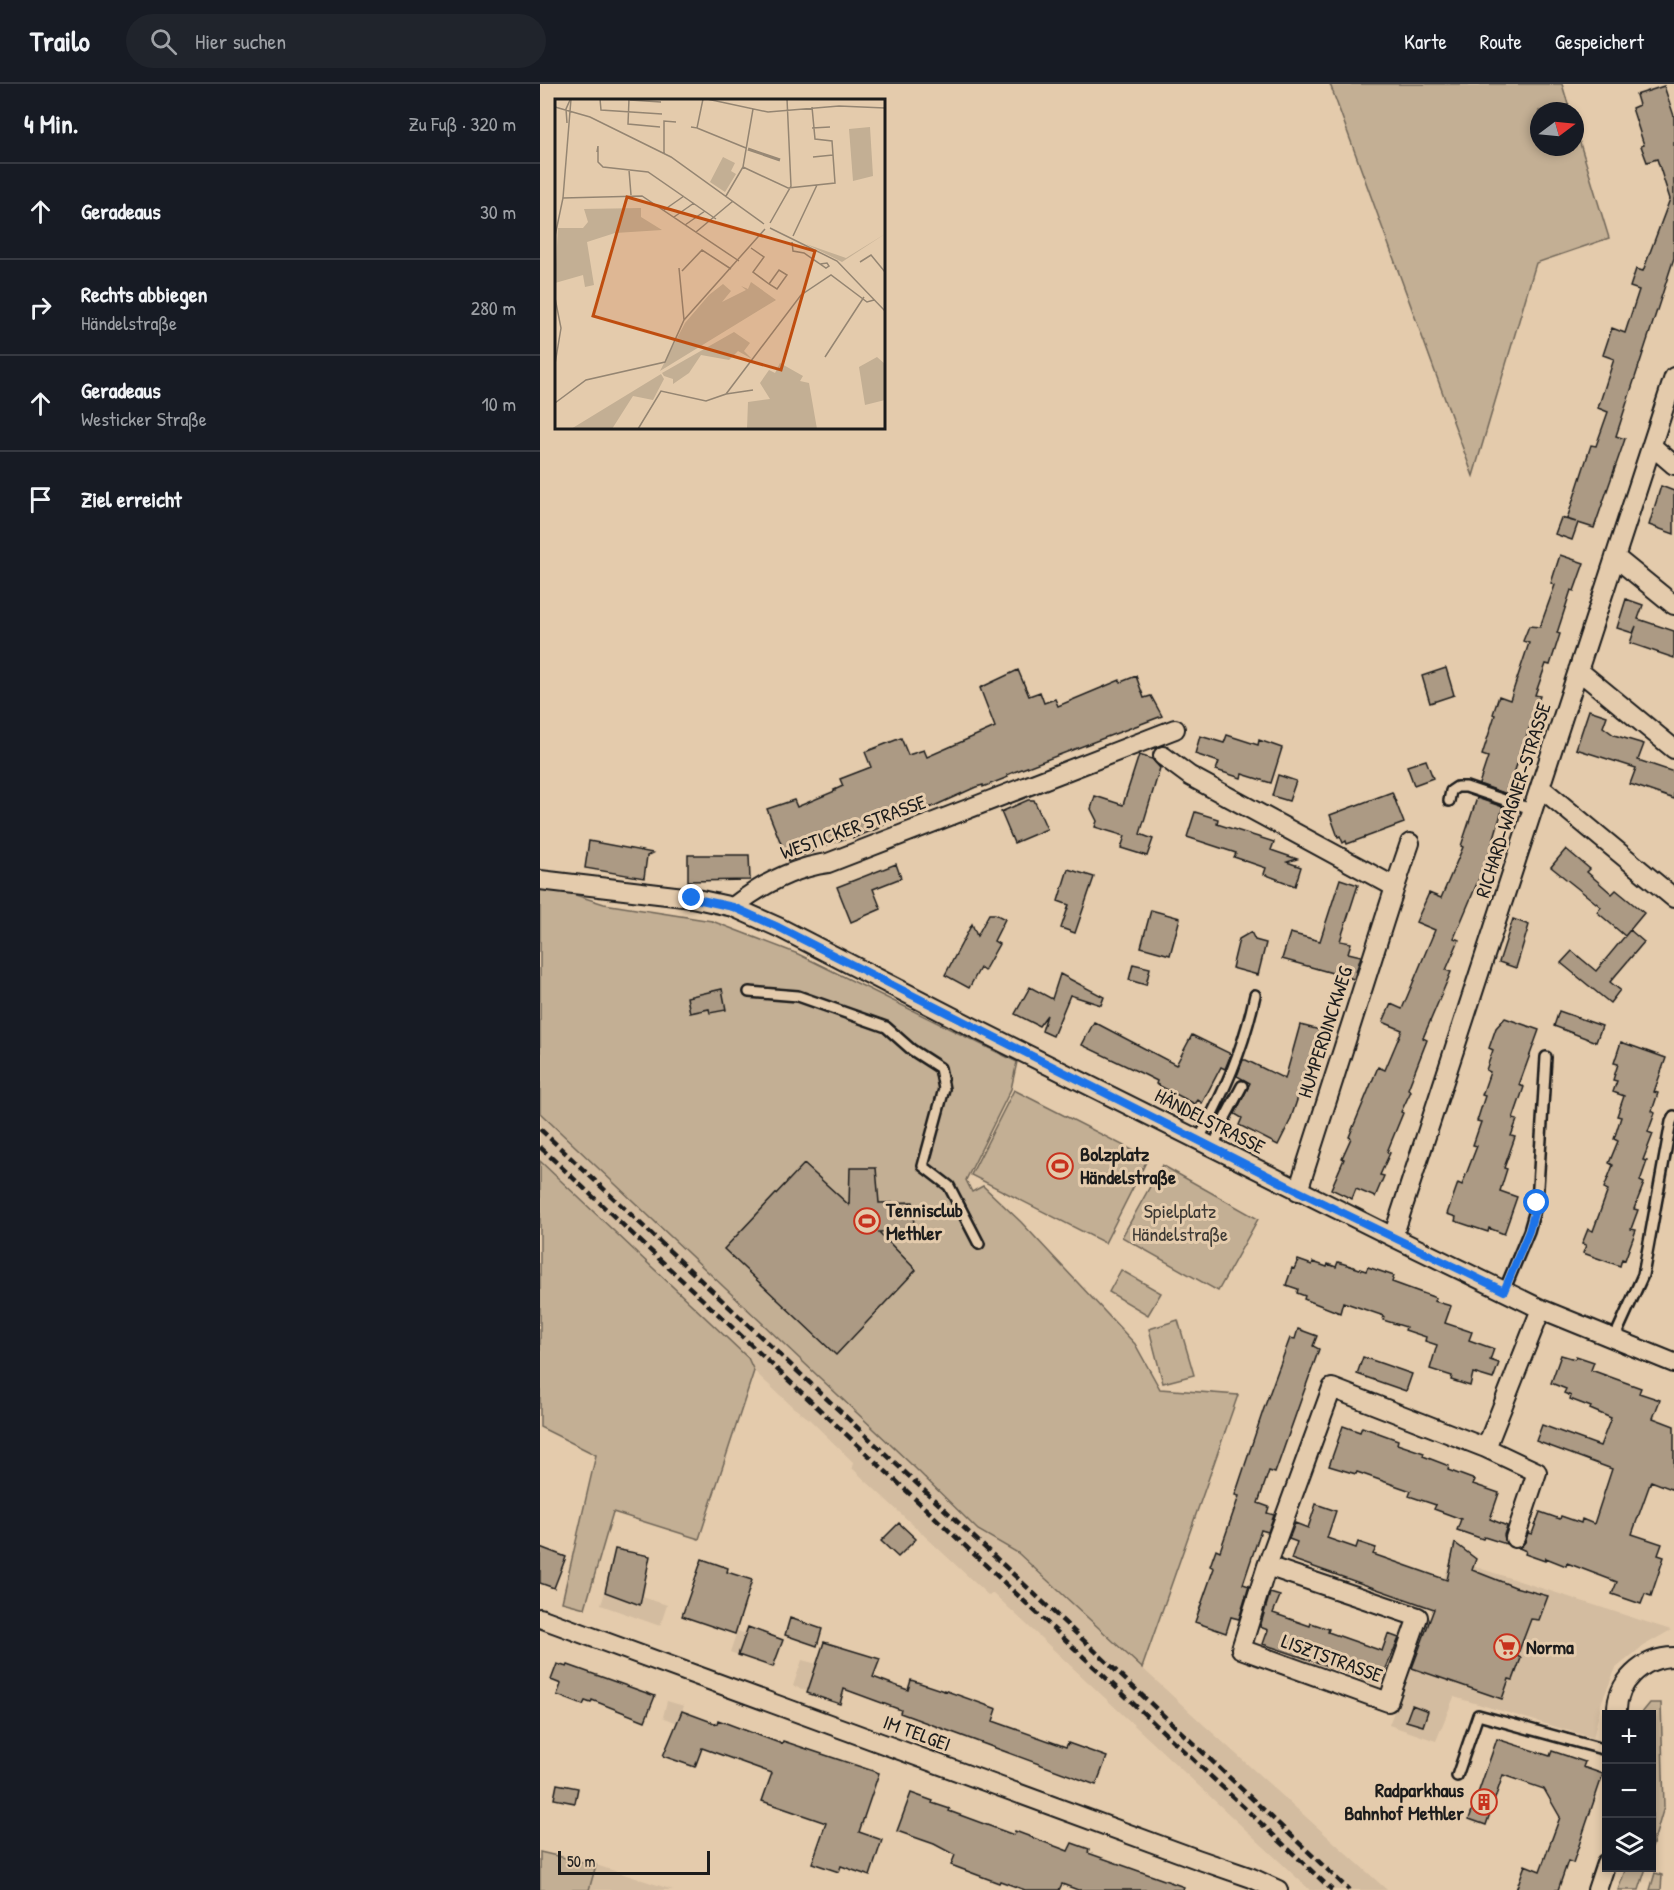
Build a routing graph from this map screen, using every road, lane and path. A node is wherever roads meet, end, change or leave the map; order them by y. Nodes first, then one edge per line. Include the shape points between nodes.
1 (1674, 377) edge
2 (1652, 446) junction
3 (1674, 465) edge
4 (1615, 557) junction
5 (1674, 605) edge
6 (1578, 670) junction
7 (1175, 729) dead end
8 (1674, 749) edge
9 (1163, 756) dead end
10 (1541, 788) junction
11 (1449, 801) dead end
12 (1534, 810) junction
13 (1410, 843) dead end
14 (540, 880) edge
15 (1395, 887) junction
16 (1674, 898) edge
17 (733, 907) junction
18 (749, 992) dead end
19 (1255, 995) dead end
20 (1546, 1057) dead end
21 (1242, 1086) dead end
22 (1674, 1116) edge
23 (1205, 1144) junction
24 (1298, 1191) junction
25 (1393, 1237) junction
26 (979, 1244) dead end
27 (1504, 1291) junction
28 (1541, 1309) junction
29 (1614, 1338) junction
30 (1674, 1363) edge
31 (1486, 1448) junction
32 (1515, 1538) dead end
33 (1267, 1566) junction
34 (540, 1618) edge
35 (1674, 1657) edge
36 (1618, 1710) edge
37 (1602, 1749) edge
38 (1457, 1776) dead end
39 (1603, 1872) edge
40 (1278, 1890) edge
41 (1597, 1890) edge

1 - 2 street, RICHARD-WAGNER-STRASSE
2 - 3 street
2 - 4 street, RICHARD-WAGNER-STRASSE
4 - 5 street
4 - 6 street, RICHARD-WAGNER-STRASSE
6 - 8 street
6 - 10 street, RICHARD-WAGNER-STRASSE
7 - 17 street, WESTICKER STRASSE via 828,863 810,865 766,883
9 - 15 street via 1190,776
10 - 12 street, RICHARD-WAGNER-STRASSE
10 - 16 street
11 - 12 lane via 1451,791 1457,787
12 - 25 street, RICHARD-WAGNER-STRASSE
13 - 15 street, HUMPERDINCKWEG
14 - 17 street via 692,898
15 - 24 street, HUMPERDINCKWEG
17 - 23 street, HÄNDELSTRASSE
18 - 26 lane via 798,996 886,1028 940,1068 944,1089 923,1166 948,1186
19 - 23 lane via 1236,1065
20 - 27 lane via 1537,1203
21 - 23 lane
22 - 29 lane via 1643,1275
23 - 24 street, HÄNDELSTRASSE
24 - 25 street, HÄNDELSTRASSE
25 - 27 street, HÄNDELSTRASSE
27 - 28 street, HÄNDELSTRASSE
28 - 29 street, HÄNDELSTRASSE
28 - 31 street
29 - 30 street, HÄNDELSTRASSE
31 - 32 street, LISZTSTRASSE via 1537,1472
31 - 33 street, LISZTSTRASSE via 1332,1388
33 - 33 street, LISZTSTRASSE via 1241,1649 1388,1702 1418,1617
34 - 40 street, IM TELGEI
35 - 36 street via 1654,1659 1639,1668 1627,1680
37 - 38 lane via 1478,1715
39 - 41 street

